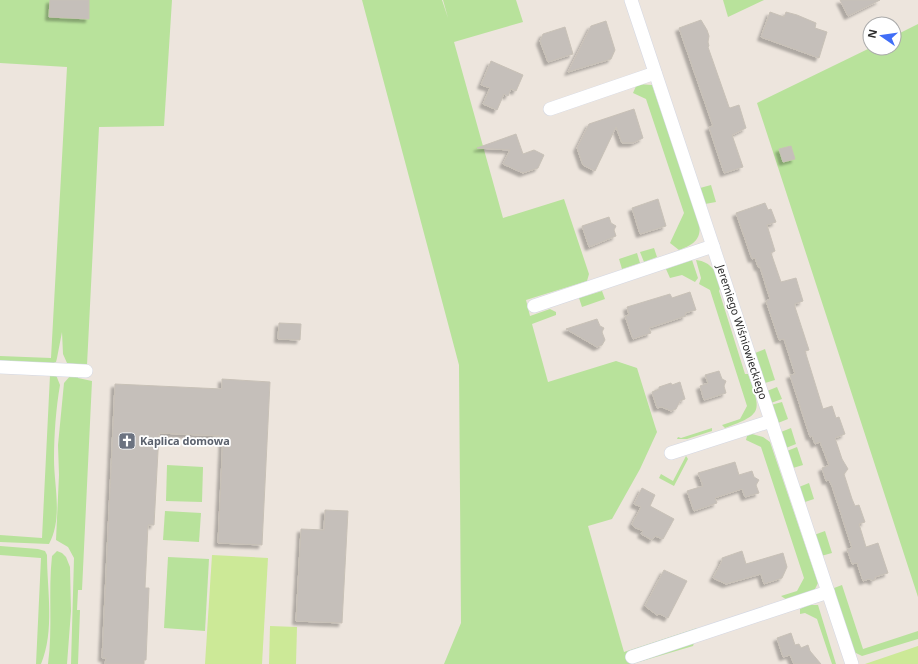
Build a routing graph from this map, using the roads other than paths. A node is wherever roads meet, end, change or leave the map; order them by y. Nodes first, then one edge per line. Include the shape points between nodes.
1 (631, 0) edge
2 (656, 73) junction
3 (550, 109) dead end
4 (713, 246) junction
5 (534, 306) dead end
6 (0, 367) edge
7 (86, 371) dead end
8 (771, 421) junction
9 (671, 453) dead end
10 (828, 592) junction
11 (632, 657) dead end
12 (852, 664) edge

1 - 2 street, Jeremiego Wiśniowieckiego
2 - 3 street
2 - 4 street, Jeremiego Wiśniowieckiego
4 - 5 street
4 - 8 street, Jeremiego Wiśniowieckiego
6 - 7 street
8 - 9 street
8 - 10 street, Jeremiego Wiśniowieckiego
10 - 11 street
10 - 12 street, Jeremiego Wiśniowieckiego

